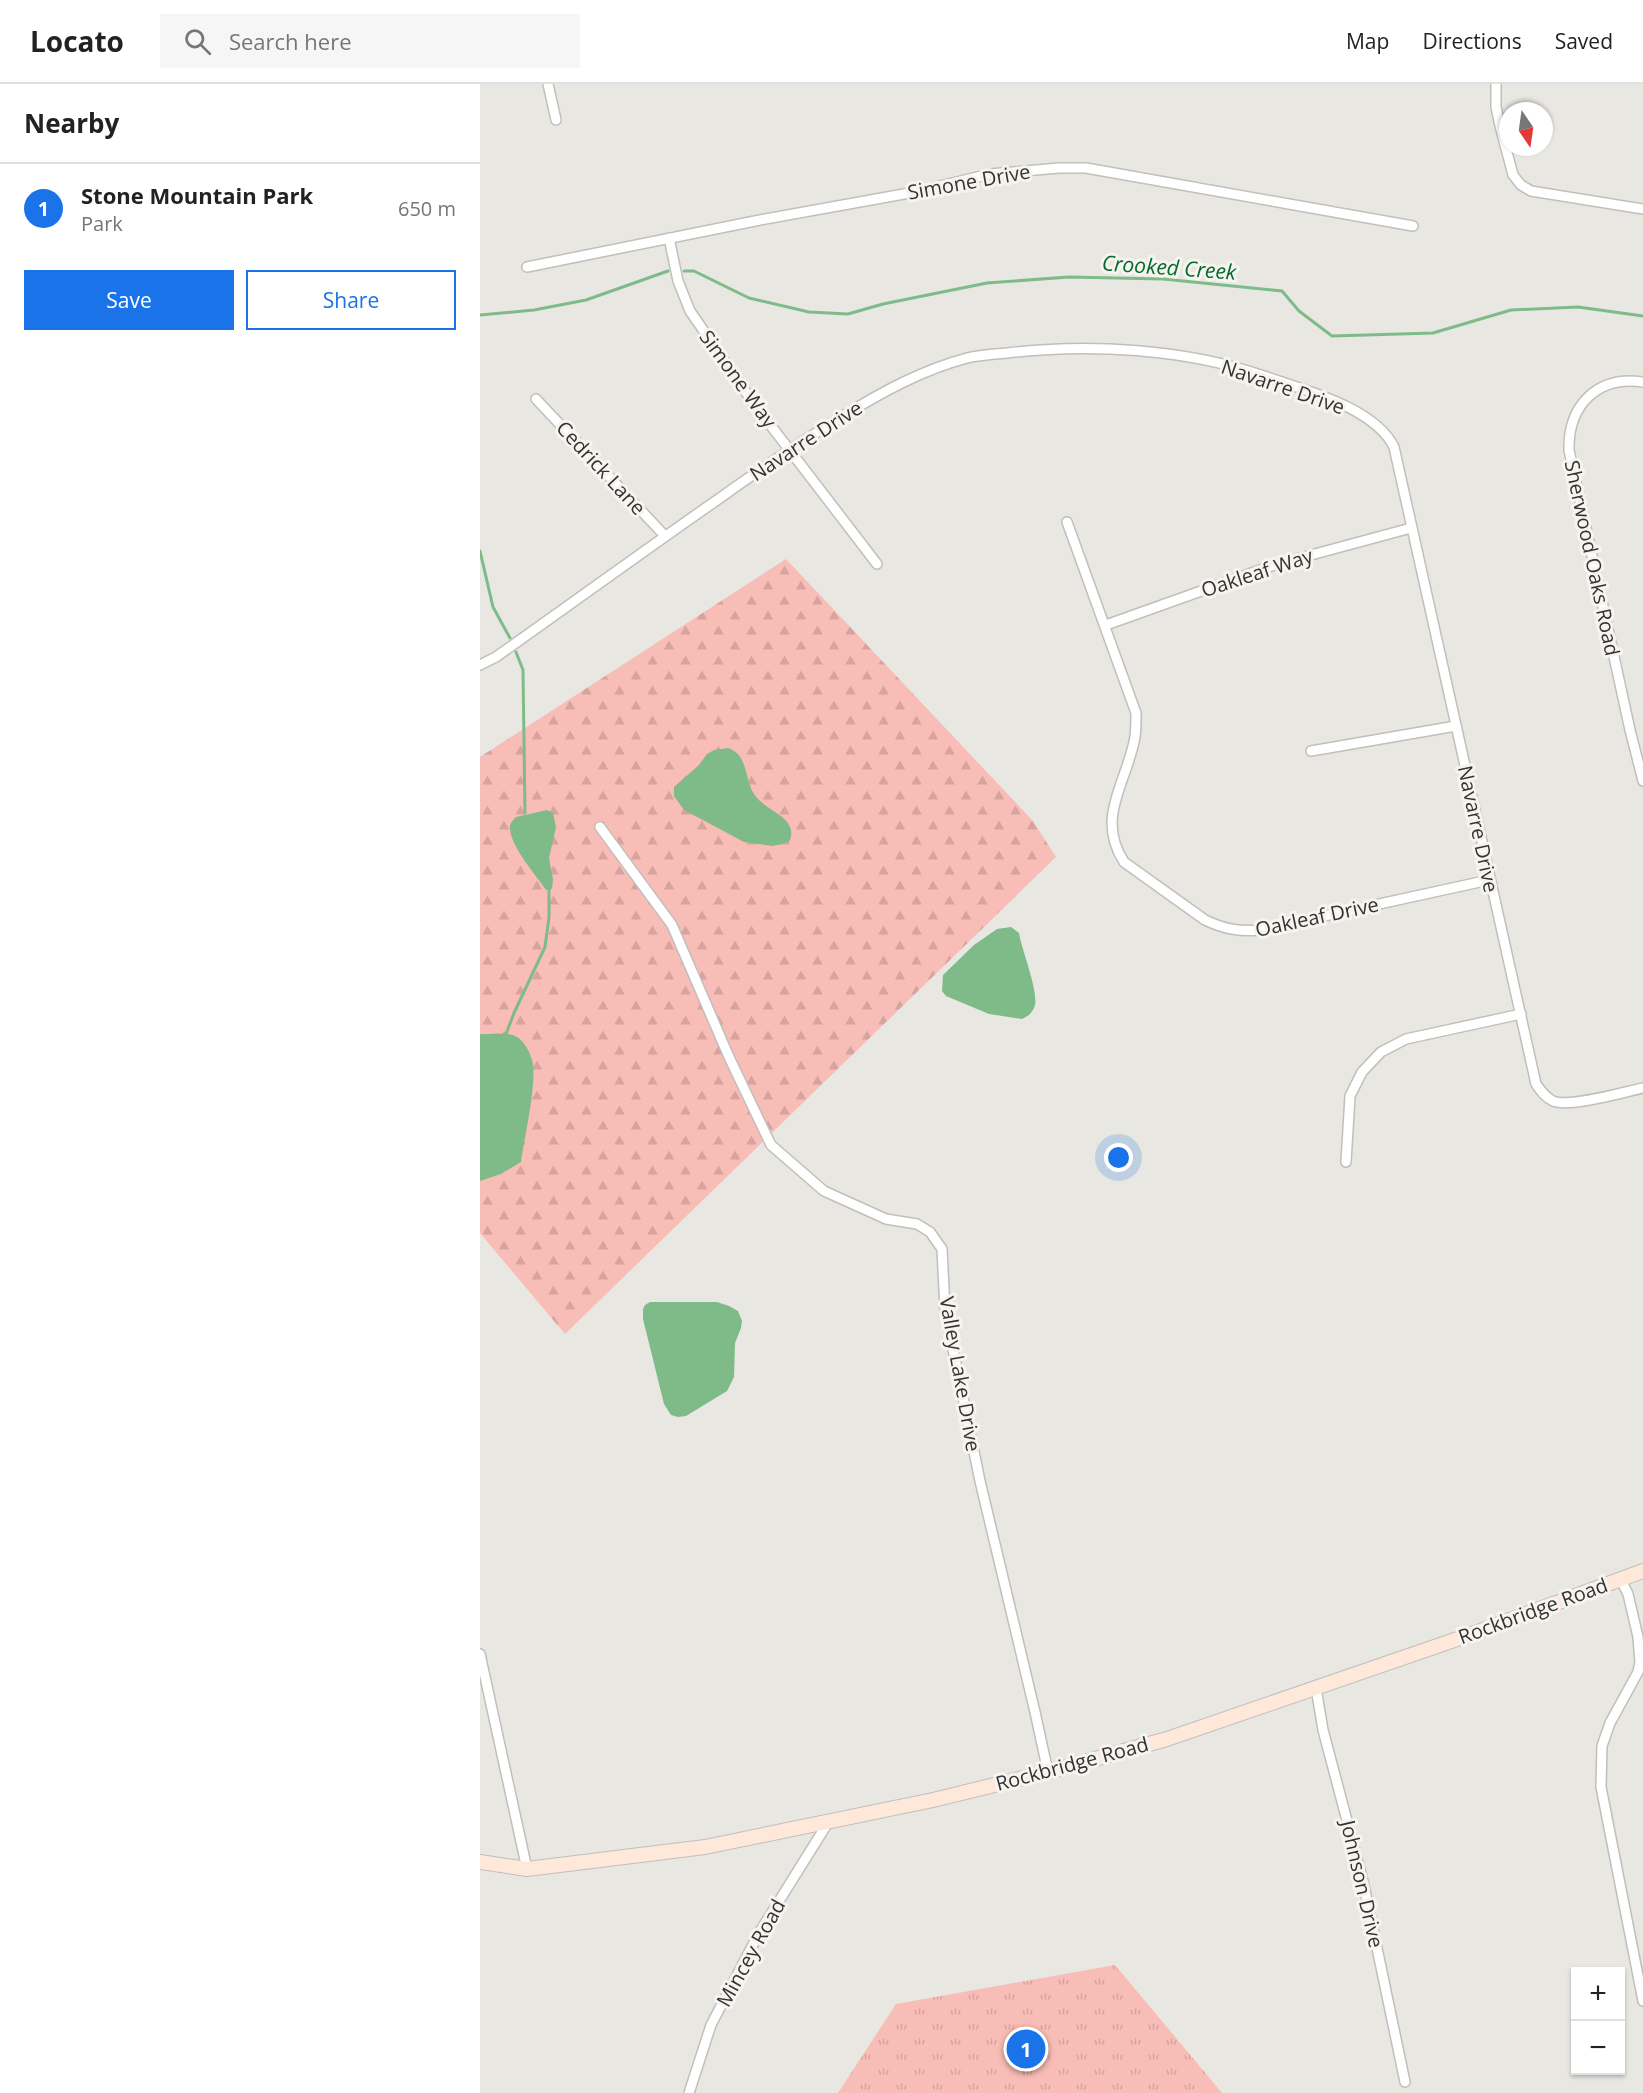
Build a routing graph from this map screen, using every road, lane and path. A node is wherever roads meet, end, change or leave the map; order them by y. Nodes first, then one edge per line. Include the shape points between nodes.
1 (548, 84) edge
2 (1496, 84) edge
3 (556, 120) dead end
4 (1643, 209) edge
5 (1413, 226) dead end
6 (669, 238) junction
7 (527, 267) dead end
8 (1643, 382) edge
9 (536, 399) dead end
10 (789, 449) junction
11 (1068, 522) dead end
12 (1411, 528) junction
13 (665, 536) junction
14 (877, 564) dead end
15 (1106, 625) junction
16 (480, 665) edge
17 (1456, 726) junction
18 (1311, 751) dead end
19 (1643, 781) edge
20 (600, 827) dead end
21 (1489, 880) junction
22 (1521, 1014) junction
23 (1643, 1088) edge
24 (1346, 1162) dead end
25 (1643, 1571) edge
26 (1620, 1578) junction
27 (480, 1654) edge
28 (1316, 1688) junction
29 (1048, 1772) junction
30 (829, 1821) junction
31 (480, 1862) edge
32 (527, 1869) junction
33 (1643, 2001) edge
34 (1405, 2082) dead end
35 (688, 2093) edge

1 - 3 street
2 - 4 street via 1500,126 1513,175 1521,185 1531,191
5 - 6 street, Simone Drive via 1086,168 1059,168 990,174
6 - 7 street, Simone Drive
6 - 10 street, Simone Way via 678,281 690,311
8 - 19 street, Sherwood Oaks Road via 1619,381 1594,391 1576,410 1569,450
9 - 13 street, Cedrick Lane
10 - 12 street, Navarre Drive via 887,389 969,357 1062,348 1144,352 1213,362 1253,373 1369,418 1388,435 1394,447
10 - 13 street, Navarre Drive
10 - 14 street, Simone Way
11 - 15 street, Oakleaf Drive
12 - 15 street, Oakleaf Way via 1274,565
12 - 17 street, Navarre Drive
13 - 16 street, Navarre Drive
15 - 21 street, Oakleaf Drive via 1136,713 1135,736 1113,810 1112,837 1124,862 1205,920 1231,930 1260,930
17 - 18 street
17 - 21 street, Navarre Drive
20 - 29 street, Valley Lake Drive via 672,925 771,1145 824,1191 886,1220 917,1224 930,1232 942,1250 945,1310
21 - 22 street, Navarre Drive
22 - 23 street, Navarre Drive via 1536,1084 1544,1095 1556,1102 1593,1100
22 - 24 street via 1406,1039 1381,1052 1362,1072 1350,1096
25 - 26 main road, Rockbridge Road
26 - 28 main road, Rockbridge Road
26 - 33 street via 1628,1594 1640,1662 1602,1746 1601,1787
27 - 32 street
28 - 29 main road, Rockbridge Road via 1167,1739
28 - 34 street, Johnson Drive via 1323,1730 1363,1881
29 - 30 main road, Rockbridge Road
30 - 32 main road, Rockbridge Road via 705,1847
30 - 35 street, Mincey Road via 759,1933 711,2025
31 - 32 main road, Rockbridge Road

